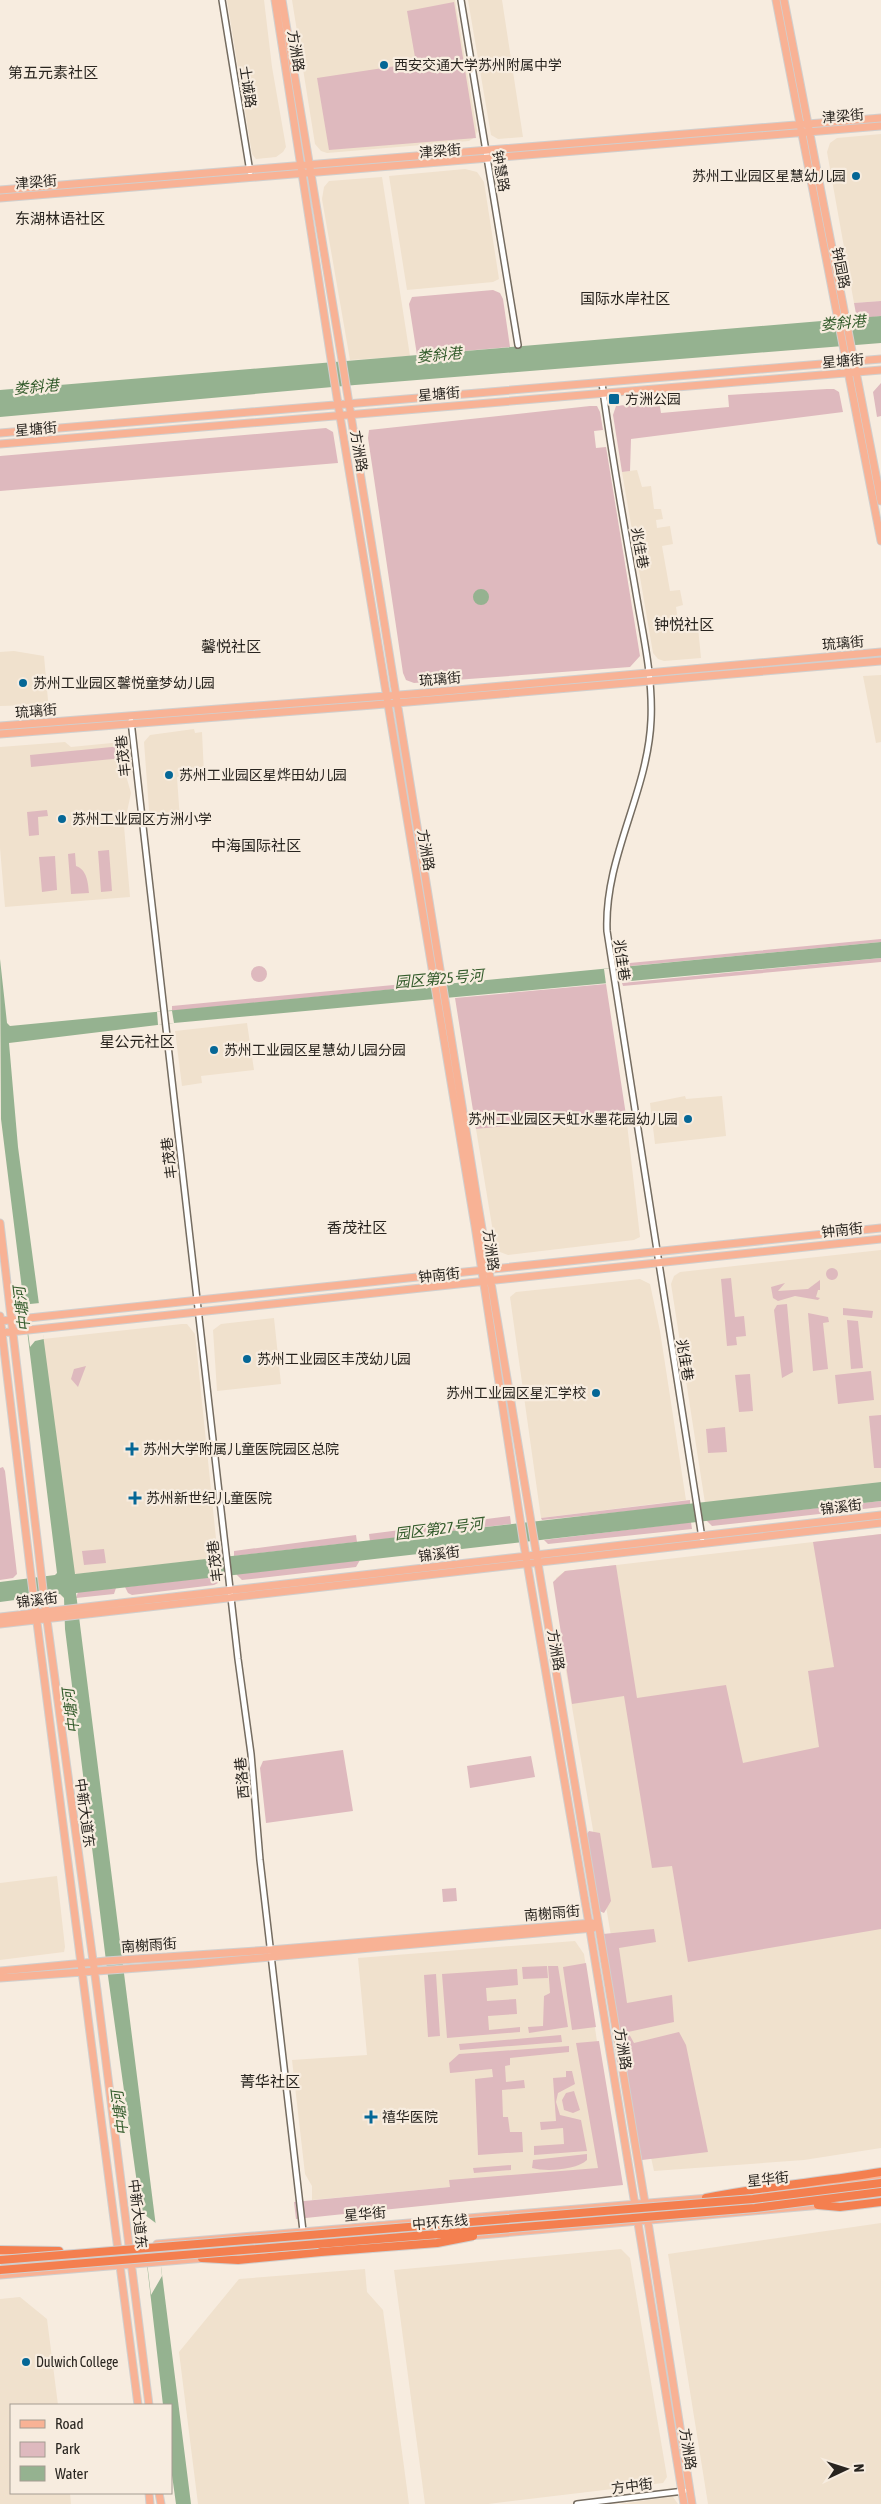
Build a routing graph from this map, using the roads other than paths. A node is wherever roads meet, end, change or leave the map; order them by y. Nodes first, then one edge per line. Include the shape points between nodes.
1 (222, 0) edge
2 (275, 0) edge
3 (282, 0) edge
4 (461, 0) edge
5 (776, 0) edge
6 (784, 0) edge
7 (881, 118) edge
8 (881, 126) edge
9 (810, 128) junction
10 (802, 129) junction
11 (487, 156) junction
12 (306, 165) junction
13 (250, 174) junction
14 (310, 174) junction
15 (302, 175) junction
16 (0, 190) edge
17 (0, 198) edge
18 (518, 345) dead end
19 (881, 359) edge
20 (856, 361) junction
21 (846, 362) junction
22 (881, 370) edge
23 (858, 372) junction
24 (848, 373) junction
25 (602, 383) junction
26 (603, 392) junction
27 (338, 404) junction
28 (349, 404) junction
29 (340, 414) junction
30 (351, 414) junction
31 (0, 433) edge
32 (0, 444) edge
33 (881, 501) edge
34 (881, 541) edge
35 (881, 652) edge
36 (881, 660) edge
37 (650, 676) junction
38 (397, 699) junction
39 (388, 700) junction
40 (131, 719) junction
41 (0, 726) edge
42 (0, 734) edge
43 (439, 985) junction
44 (0, 1223) edge
45 (881, 1228) edge
46 (881, 1239) edge
47 (656, 1252) junction
48 (657, 1262) junction
49 (485, 1270) junction
50 (487, 1281) junction
51 (198, 1302) junction
52 (198, 1311) junction
53 (0, 1316) edge
54 (12, 1320) junction
55 (0, 1321) edge
56 (14, 1331) junction
57 (1, 1332) edge
58 (881, 1516) edge
59 (881, 1523) edge
60 (702, 1540) junction
61 (536, 1559) junction
62 (527, 1560) junction
63 (231, 1594) junction
64 (46, 1616) junction
65 (0, 1617) edge
66 (36, 1617) junction
67 (0, 1624) edge
68 (592, 1925) junction
69 (270, 1954) junction
70 (92, 1962) junction
71 (82, 1967) junction
72 (94, 1970) junction
73 (0, 1971) edge
74 (0, 1978) edge
75 (881, 2172) edge
76 (881, 2176) edge
77 (881, 2183) edge
78 (881, 2192) edge
79 (881, 2197) edge
80 (706, 2198) junction
81 (881, 2202) edge
82 (645, 2203) junction
83 (635, 2204) junction
84 (799, 2204) junction
85 (638, 2222) junction
86 (648, 2222) junction
87 (506, 2229) junction
88 (304, 2231) junction
89 (129, 2246) junction
90 (119, 2247) junction
91 (0, 2250) edge
92 (59, 2251) junction
93 (0, 2256) edge
94 (202, 2258) junction
95 (0, 2260) edge
96 (132, 2264) junction
97 (121, 2265) junction
98 (0, 2270) edge
99 (0, 2275) edge
100 (138, 2404) edge
101 (149, 2404) edge
102 (685, 2490) junction
103 (577, 2504) edge
104 (684, 2504) edge
105 (692, 2504) edge

1 - 13 street, 士诚路
2 - 12 main road, 方洲路
3 - 12 main road, 方洲路
4 - 11 street, 钟慧路
5 - 10 main road, 钟园路
6 - 9 main road, 钟园路
7 - 9 main road, 津梁街
8 - 9 main road, 津梁街
9 - 10 main road, 津梁街
9 - 20 main road, 钟园路
10 - 11 main road, 津梁街
10 - 21 main road, 钟园路
11 - 12 main road, 津梁街
11 - 14 main road, 津梁街
11 - 18 street, 钟慧路
12 - 13 main road, 津梁街
12 - 14 main road, 方洲路
12 - 15 main road, 方洲路
13 - 15 main road, 津梁街
13 - 16 main road, 津梁街
13 - 17 main road, 津梁街
14 - 15 main road, 津梁街
14 - 28 main road, 方洲路
15 - 27 main road, 方洲路
19 - 20 main road, 星塘街
20 - 21 main road, 星塘街
20 - 23 main road, 钟园路
21 - 24 main road, 钟园路
21 - 25 main road, 星塘街
22 - 23 main road, 星塘街
23 - 24 main road, 星塘街
23 - 33 main road, 钟园路
24 - 26 main road, 星塘街
24 - 34 main road, 钟园路
25 - 26 street, 兆佳巷
25 - 28 main road, 星塘街
26 - 30 main road, 星塘街
26 - 37 street, 兆佳巷
27 - 28 main road, 星塘街
27 - 29 main road, 方洲路
27 - 31 main road, 星塘街
28 - 30 main road, 方洲路
29 - 30 main road, 星塘街
29 - 32 main road, 星塘街
29 - 39 main road, 方洲路
30 - 38 main road, 方洲路
35 - 37 main road, 琉璃街
36 - 37 main road, 琉璃街
37 - 38 main road, 琉璃街
37 - 47 street, 兆佳巷 via 652,706 648,750 611,875 607,931
38 - 39 main road, 琉璃街
38 - 43 main road, 方洲路
39 - 40 main road, 琉璃街
39 - 43 main road, 方洲路
40 - 41 main road, 琉璃街
40 - 42 main road, 琉璃街
40 - 51 street, 丰茂巷
43 - 49 main road, 方洲路
44 - 54 main road, 中新大道东
45 - 47 main road, 钟南街
46 - 48 main road, 钟南街
47 - 48 street, 兆佳巷
47 - 49 main road, 钟南街
48 - 50 main road, 钟南街
48 - 60 street, 兆佳巷
49 - 50 main road, 方洲路
49 - 51 main road, 钟南街
50 - 52 main road, 钟南街
50 - 61 main road, 方洲路
50 - 62 main road, 方洲路
51 - 52 street, 丰茂巷
51 - 54 main road, 钟南街
52 - 56 main road, 钟南街
52 - 63 street, 丰茂巷
53 - 55 main road, 中新大道东
54 - 55 main road, 钟南街
54 - 56 main road, 中新大道东
55 - 57 main road, 中新大道东
56 - 57 main road, 钟南街
56 - 64 main road, 中新大道东
57 - 66 main road, 中新大道东
58 - 60 main road, 锦溪街
59 - 60 main road, 锦溪街
60 - 61 main road, 锦溪街
61 - 62 main road, 锦溪街
61 - 68 main road, 方洲路
62 - 63 main road, 锦溪街
62 - 68 main road, 方洲路
63 - 64 main road, 锦溪街
63 - 69 street, 西洛巷 via 251,1754
64 - 66 main road, 锦溪街
64 - 70 main road, 中新大道东
65 - 66 main road, 锦溪街
66 - 67 main road, 锦溪街
66 - 71 main road, 中新大道东
68 - 69 main road, 南榭雨街
68 - 82 main road, 方洲路
68 - 83 main road, 方洲路
69 - 70 main road, 南榭雨街
69 - 72 main road, 南榭雨街
69 - 88 street, 西洛巷
70 - 71 main road, 南榭雨街
70 - 72 main road, 中新大道东
71 - 72 main road, 南榭雨街
71 - 73 main road, 南榭雨街
71 - 74 main road, 南榭雨街
71 - 90 main road, 中新大道东
72 - 89 main road, 中新大道东
75 - 80 highway via 751,2188
76 - 80 main road, 星华街
77 - 95 highway, 中环东线, bridge via 753,2199
78 - 84 highway, 中环东线, bridge
79 - 86 main road
80 - 82 main road, 星华街
81 - 84 highway, bridge via 840,2207
82 - 83 main road, 星华街
82 - 86 main road, 方洲路
83 - 85 main road, 方洲路
83 - 88 main road, 星华街
84 - 87 highway, 中环东线, bridge
85 - 86 main road
85 - 94 main road
85 - 102 main road, 方洲路
86 - 102 main road, 方洲路
87 - 94 highway, bridge via 438,2243 238,2260
87 - 98 highway, 中环东线, bridge
88 - 89 main road, 星华街, bridge
89 - 90 main road, 星华街
89 - 96 main road, 中新大道东
90 - 92 main road, 星华街
90 - 97 main road, 中新大道东
91 - 92 highway
92 - 93 main road, 星华街
94 - 96 main road
96 - 97 main road
96 - 101 main road, 中新大道东
97 - 99 main road
97 - 100 main road, 中新大道东
102 - 103 street, 方中街
102 - 104 main road, 方洲路
102 - 105 main road, 方洲路

